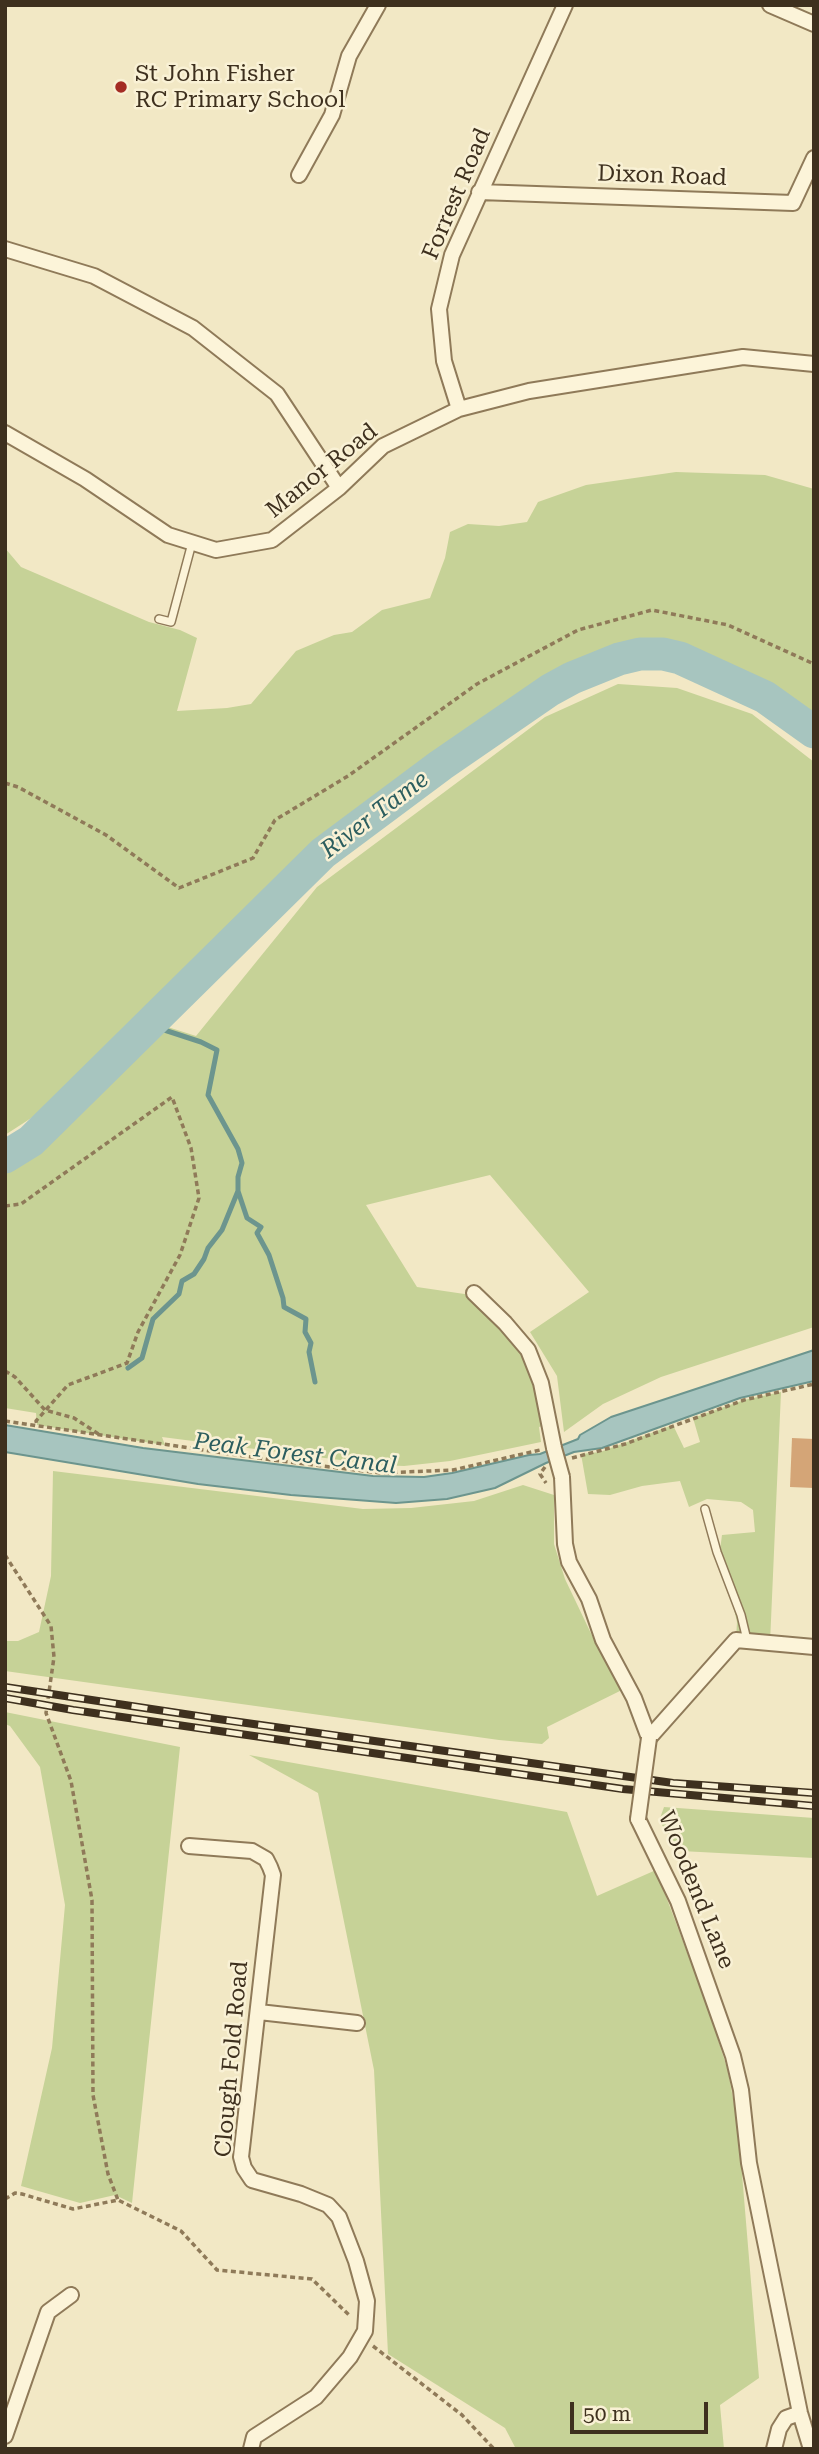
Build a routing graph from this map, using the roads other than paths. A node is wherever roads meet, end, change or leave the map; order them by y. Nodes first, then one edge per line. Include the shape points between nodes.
1 (378, 5) edge
2 (565, 5) edge
3 (770, 5) edge
4 (814, 24) edge
5 (814, 158) edge
6 (299, 174) dead end
7 (479, 192) junction
8 (5, 249) edge
9 (814, 364) edge
10 (459, 409) junction
11 (5, 433) edge
12 (339, 488) junction
13 (192, 543) junction
14 (159, 619) dead end
15 (474, 1293) dead end
16 (705, 1509) dead end
17 (742, 1641) junction
18 (814, 1647) edge
19 (649, 1738) junction
20 (189, 1846) dead end
21 (259, 2012) junction
22 (358, 2023) dead end
23 (71, 2295) dead end
24 (800, 2413) junction
25 (5, 2436) edge
26 (252, 2443) edge
27 (774, 2449) edge
28 (811, 2449) edge

1 - 6 street via 349,56 331,115
2 - 7 street, Forrest Road
3 - 4 street
5 - 7 street, Dixon Road via 793,203
7 - 10 street, Forrest Road via 452,255 439,309 444,361
8 - 12 street via 94,276 193,328 277,394
9 - 10 street, Manor Road via 743,357 529,391
10 - 12 street, Manor Road via 383,446
11 - 13 street, Manor Road via 168,535
12 - 13 street, Manor Road via 272,540 216,550
13 - 14 lane via 171,622
15 - 19 street, Woodend Lane, bridge via 528,1350 541,1383 562,1477 569,1562
16 - 17 lane via 741,1615
17 - 18 street
17 - 19 street
19 - 24 street, Woodend Lane, bridge via 638,1819 678,1901 733,2056 749,2163
20 - 21 street, Clough Fold Road via 252,1851 270,1867 273,1875
21 - 22 street
21 - 26 street, Clough Fold Road via 241,2157 244,2168 252,2180 328,2205 339,2217 367,2301 363,2334 350,2357 316,2397
23 - 25 street via 48,2312
24 - 27 street via 786,2418
24 - 28 street, Woodend Lane

